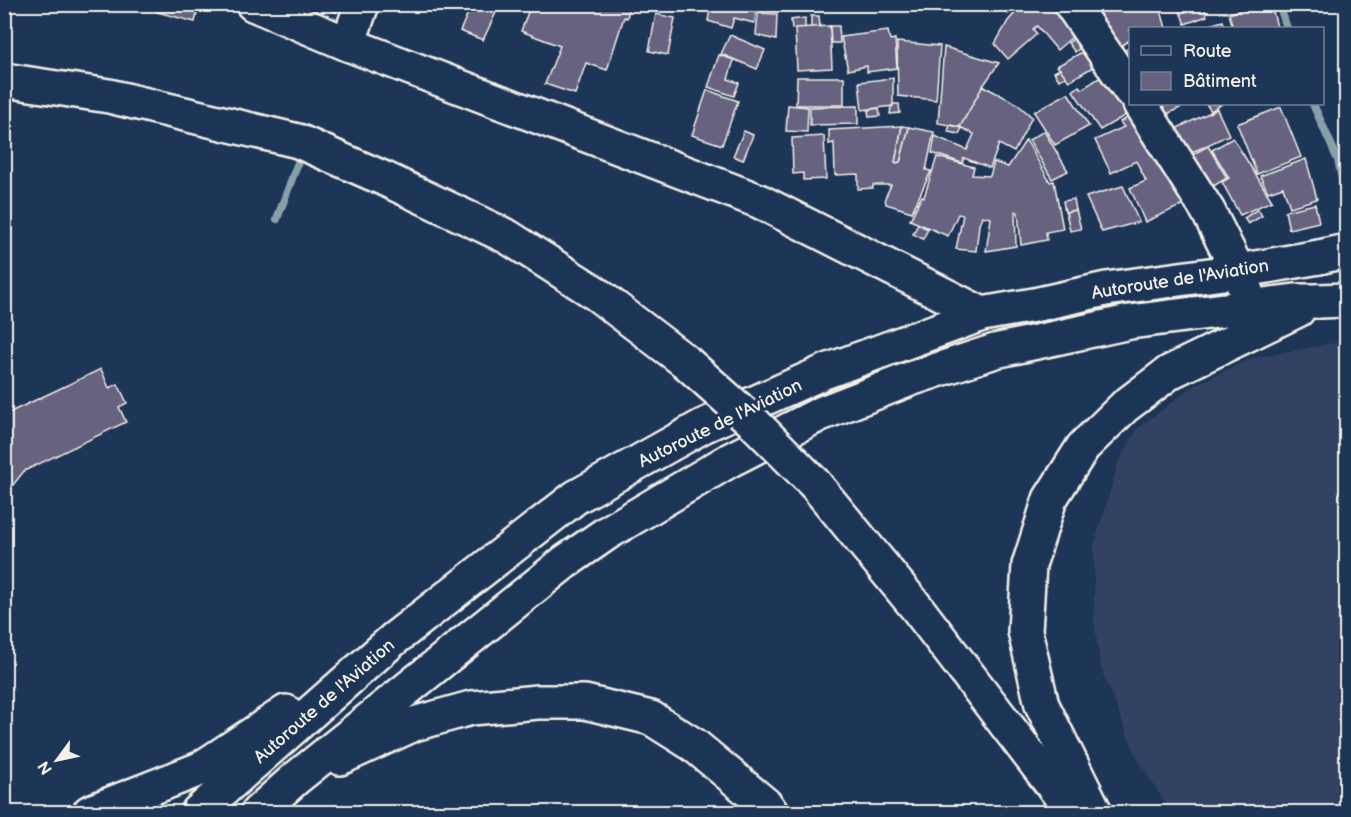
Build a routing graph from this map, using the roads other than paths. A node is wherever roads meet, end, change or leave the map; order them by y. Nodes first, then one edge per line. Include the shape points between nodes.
1 (253, 4) edge
2 (362, 4) edge
3 (1071, 4) edge
4 (348, 44) junction
5 (4, 80) edge
6 (1129, 87) edge
7 (1141, 105) edge
8 (1333, 254) edge
9 (1238, 271) junction
10 (1332, 301) edge
11 (1252, 307) junction
12 (982, 314) junction
13 (394, 639) junction
14 (294, 779) junction
15 (90, 813) edge
16 (198, 813) edge
17 (258, 813) edge
18 (771, 813) edge
19 (1073, 813) edge
20 (1095, 813) edge

1 - 4 main road
2 - 4 main road
3 - 6 main road
4 - 12 main road via 759,201
5 - 19 main road, bridge via 109,96 298,141 508,237 594,292 686,362 815,484 917,609
7 - 9 main road via 1208,211
8 - 9 main road, Autoroute de l'Aviation
9 - 11 main road
9 - 12 main road, Autoroute de l'Aviation via 1106,289
10 - 11 main road, Autoroute de l'Aviation
10 - 20 main road via 1170,372 1125,406 1083,447 1050,499 1029,566 1025,631 1042,705
11 - 14 main road, Autoroute de l'Aviation via 1130,322 995,351 820,414 730,460 565,562
12 - 13 main road, Autoroute de l'Aviation via 824,372 703,426 576,497
13 - 15 main road via 200,769
13 - 16 main road, Autoroute de l'Aviation
14 - 17 main road, Autoroute de l'Aviation
14 - 18 main road via 414,724 471,708 585,702 651,718 694,745

